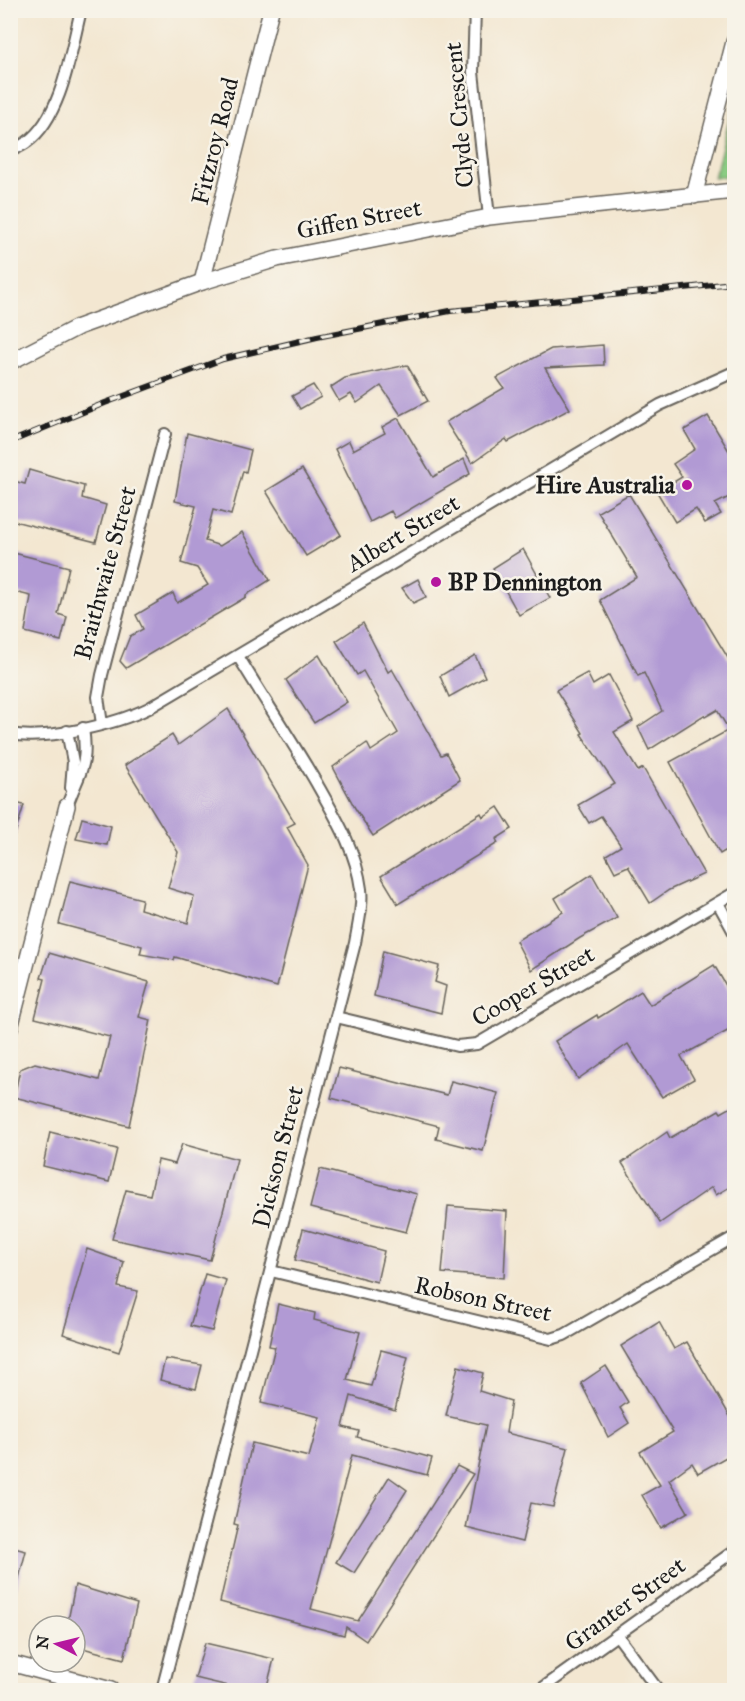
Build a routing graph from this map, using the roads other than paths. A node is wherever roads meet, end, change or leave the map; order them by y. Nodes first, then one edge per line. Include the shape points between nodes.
1 (81, 10) edge
2 (271, 10) edge
3 (475, 10) edge
4 (735, 42) edge
5 (10, 151) edge
6 (735, 191) edge
7 (694, 196) junction
8 (489, 217) junction
9 (202, 282) junction
10 (10, 362) edge
11 (735, 372) edge
12 (165, 434) dead end
13 (237, 656) junction
14 (92, 726) junction
15 (67, 731) junction
16 (10, 734) edge
17 (67, 806) junction
18 (735, 893) edge
19 (718, 903) junction
20 (735, 932) edge
21 (336, 1017) junction
22 (10, 1028) edge
23 (735, 1237) edge
24 (271, 1271) junction
25 (735, 1551) edge
26 (617, 1635) junction
27 (10, 1663) edge
28 (111, 1690) edge
29 (162, 1690) edge
30 (540, 1690) edge
31 (658, 1690) edge

1 - 5 street via 56,102 28,141
2 - 9 street, Fitzroy Road
3 - 8 street, Clyde Crescent via 473,72
4 - 7 street
6 - 7 street, Giffen Street
7 - 8 street, Giffen Street
8 - 9 street, Giffen Street via 277,259
9 - 10 street, Giffen Street via 78,327
11 - 13 street, Albert Street via 660,405
12 - 14 street, Braithwaite Street
13 - 14 street, Albert Street via 149,708
13 - 21 street, Dickson Street via 346,835 357,869 360,913
14 - 15 street, Albert Street
14 - 17 street, Braithwaite Street via 85,761
15 - 16 street, Albert Street via 40,736
15 - 17 street, Braithwaite Street via 73,762
17 - 22 street, Braithwaite Street
18 - 19 street, Cooper Street
19 - 20 street
19 - 21 street, Cooper Street via 477,1044 457,1046
21 - 24 street, Dickson Street
23 - 24 street, Robson Street via 551,1339
24 - 29 street, Dickson Street
25 - 26 street, Granter Street
26 - 30 street, Granter Street
26 - 31 street
27 - 28 street

